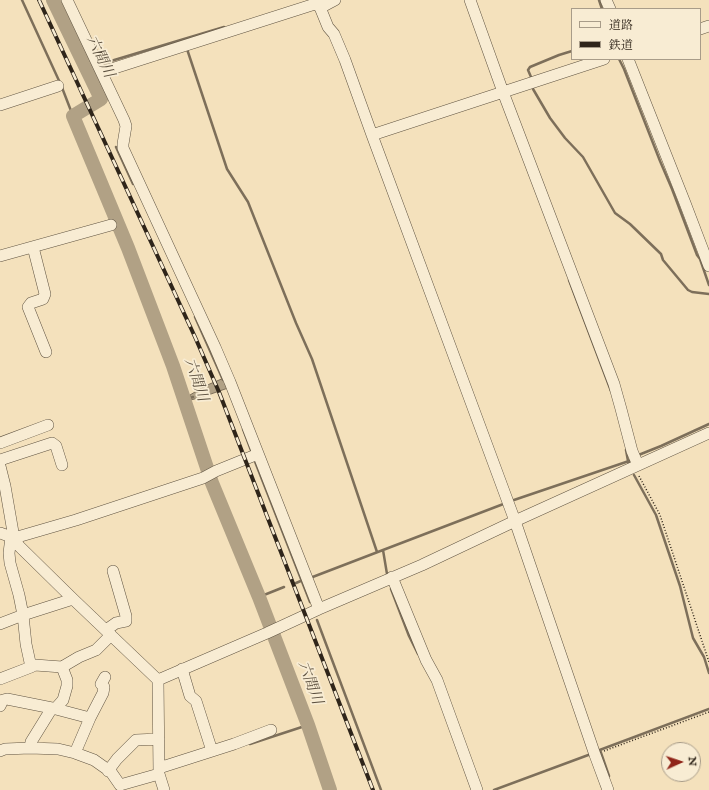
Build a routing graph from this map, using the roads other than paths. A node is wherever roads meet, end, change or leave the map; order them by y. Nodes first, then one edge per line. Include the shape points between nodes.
1 (67, 0) edge
2 (335, 0) edge
3 (470, 0) edge
4 (318, 3) edge
5 (601, 60) edge
6 (628, 60) edge
7 (100, 69) junction
8 (58, 86) dead end
9 (500, 93) junction
10 (0, 105) edge
11 (372, 135) junction
12 (111, 225) dead end
13 (33, 247) junction
14 (0, 256) edge
15 (709, 266) edge
16 (46, 352) dead end
17 (48, 425) dead end
18 (709, 433) edge
19 (0, 443) edge
20 (254, 455) junction
21 (0, 460) edge
22 (635, 461) junction
23 (0, 466) edge
24 (62, 466) dead end
25 (515, 521) junction
26 (0, 533) edge
27 (13, 537) junction
28 (113, 571) dead end
29 (392, 577) junction
30 (73, 599) junction
31 (319, 609) junction
32 (22, 615) junction
33 (0, 624) edge
34 (109, 633) junction
35 (62, 666) junction
36 (31, 667) junction
37 (182, 670) junction
38 (105, 677) dead end
39 (0, 679) edge
40 (158, 680) junction
41 (0, 706) edge
42 (53, 709) junction
43 (90, 718) junction
44 (271, 730) dead end
45 (159, 739) junction
46 (30, 748) junction
47 (0, 751) edge
48 (212, 751) junction
49 (75, 753) junction
50 (108, 771) junction
51 (159, 771) junction
52 (121, 787) edge
53 (164, 790) edge
54 (476, 790) edge
55 (608, 790) edge

1 - 7 street
2 - 4 street
3 - 9 street
4 - 7 street via 186,46
4 - 11 street via 345,60
5 - 9 street
6 - 15 street
7 - 20 street via 126,126 123,148 230,382
8 - 10 street
9 - 11 street
9 - 22 street via 614,384
11 - 25 street
12 - 13 street
13 - 14 street
13 - 16 street via 45,294 43,299 31,303 28,307
17 - 19 street
18 - 22 street
20 - 27 street via 203,478 76,520
20 - 31 street
21 - 24 street via 52,444 56,446
22 - 25 street
23 - 27 street
25 - 29 street
25 - 55 street via 597,752
26 - 27 street
27 - 30 street
27 - 32 street via 9,553 10,562
28 - 34 street via 126,621 116,623
29 - 31 street
29 - 54 street via 426,660 437,680
30 - 32 street
30 - 34 street
31 - 37 street
32 - 33 street
32 - 36 street
34 - 35 street via 96,650
34 - 40 street
35 - 36 street
35 - 42 street via 67,686 63,700
36 - 39 street
37 - 40 street
37 - 48 street via 190,696 196,701
38 - 43 street via 101,684 104,687 103,693
40 - 45 street
41 - 42 street via 3,700 7,699
42 - 43 street
42 - 46 street via 31,742
43 - 49 street
44 - 48 street
45 - 50 street via 136,740
45 - 51 street
46 - 47 street
46 - 49 street via 58,749
48 - 51 street
49 - 50 street via 94,760
50 - 52 street
51 - 52 street
51 - 53 street

